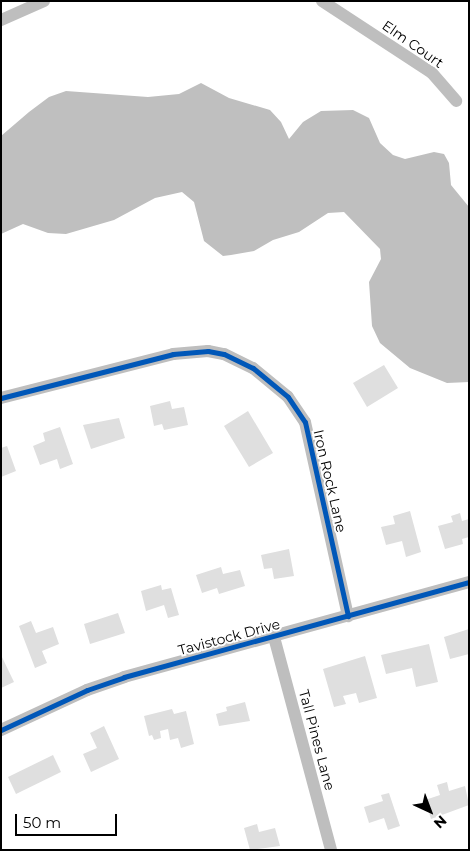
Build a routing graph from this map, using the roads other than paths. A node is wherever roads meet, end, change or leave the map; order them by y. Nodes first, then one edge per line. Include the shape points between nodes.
1 (44, 1) edge
2 (322, 1) edge
3 (1, 20) edge
4 (456, 101) dead end
5 (1, 398) edge
6 (469, 582) edge
7 (348, 616) junction
8 (274, 637) junction
9 (1, 730) edge
10 (331, 850) edge

1 - 3 street
2 - 4 street, Elm Court via 432,73
5 - 7 street, Iron Rock Lane via 173,354 208,351 229,356 263,375 303,416
6 - 7 street, Tavistock Drive
7 - 8 street, Tavistock Drive
8 - 9 street, Tavistock Drive via 124,677 87,690
8 - 10 street, Tall Pines Lane

